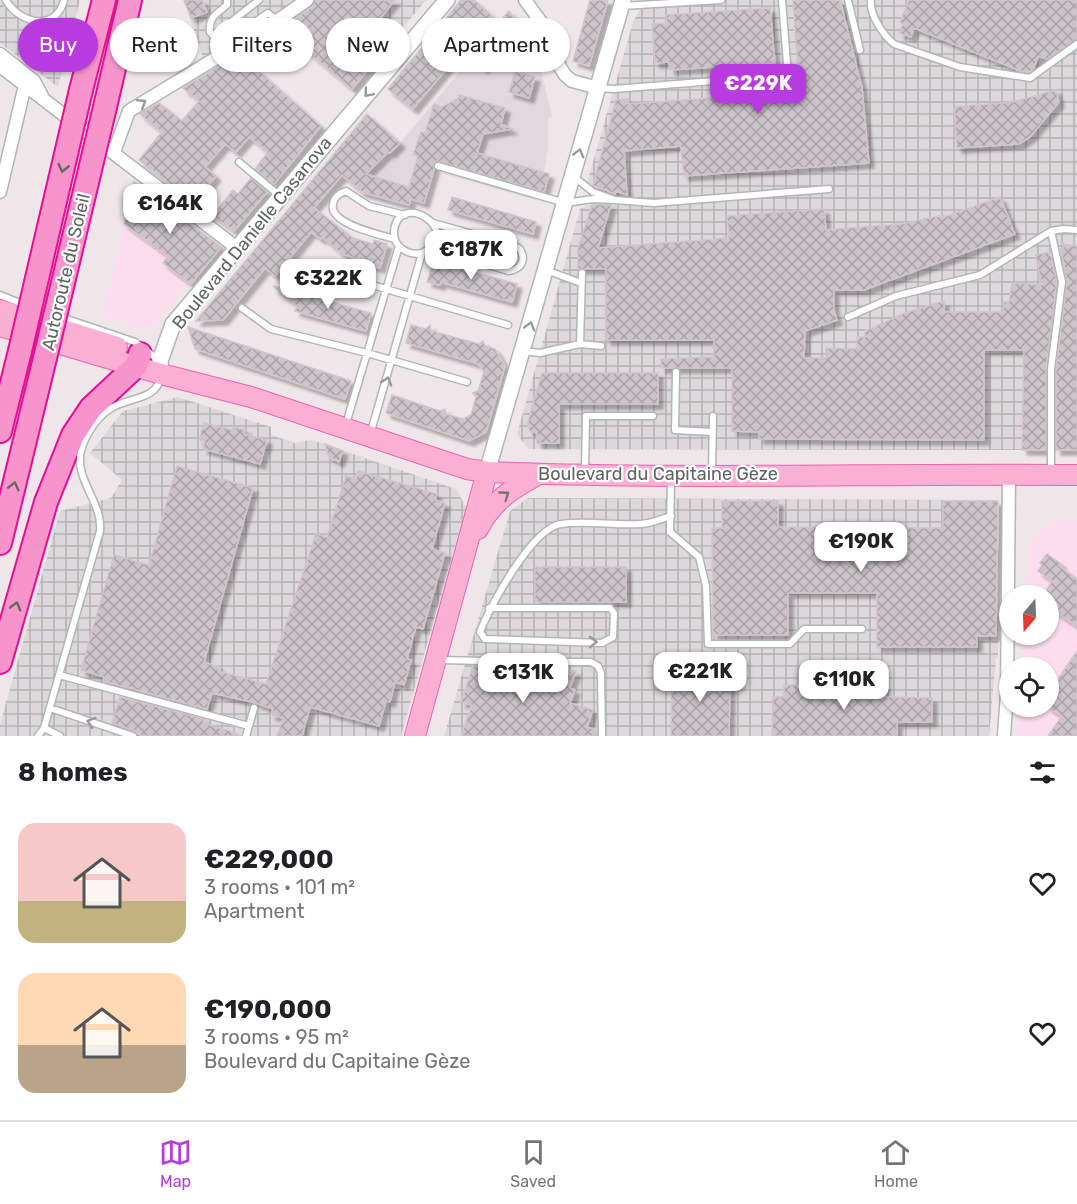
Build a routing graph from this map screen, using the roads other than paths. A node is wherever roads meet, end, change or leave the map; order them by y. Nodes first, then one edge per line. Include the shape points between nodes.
1 (6, 0) edge
2 (64, 0) edge
3 (104, 0) edge
4 (130, 0) edge
5 (227, 0) edge
6 (260, 0) edge
7 (307, 0) edge
8 (447, 0) edge
9 (525, 0) edge
10 (721, 0) edge
11 (782, 0) edge
12 (848, 0) edge
13 (872, 0) edge
14 (663, 2) edge
15 (623, 3) edge
16 (211, 18) edge
17 (236, 18) edge
18 (281, 18) edge
19 (1077, 44) edge
20 (860, 50) dead end
21 (0, 54) edge
22 (210, 62) edge
23 (0, 66) edge
24 (25, 85) junction
25 (598, 88) junction
26 (44, 100) junction
27 (114, 152) junction
28 (239, 162) dead end
29 (438, 166) dead end
30 (573, 176) junction
31 (829, 189) dead end
32 (0, 192) edge
33 (280, 197) junction
34 (615, 200) junction
35 (565, 203) junction
36 (405, 215) junction
37 (433, 223) junction
38 (1077, 230) edge
39 (1051, 231) junction
40 (395, 239) junction
41 (399, 246) junction
42 (237, 248) junction
43 (430, 248) junction
44 (422, 253) junction
45 (318, 269) dead end
46 (546, 270) junction
47 (582, 273) dead end
48 (580, 283) junction
49 (386, 289) junction
50 (0, 295) edge
51 (411, 297) junction
52 (37, 308) dead end
53 (242, 308) dead end
54 (0, 310) edge
55 (48, 312) dead end
56 (848, 317) dead end
57 (508, 325) dead end
58 (0, 326) edge
59 (580, 345) junction
60 (601, 346) dead end
61 (523, 351) junction
62 (368, 353) junction
63 (393, 360) junction
64 (149, 364) junction
65 (676, 372) dead end
66 (467, 382) dead end
67 (653, 416) dead end
68 (713, 416) dead end
69 (345, 428) junction
70 (0, 431) edge
71 (713, 432) junction
72 (370, 436) junction
73 (487, 472) junction
74 (539, 474) junction
75 (1010, 474) junction
76 (585, 475) junction
77 (1051, 475) junction
78 (1077, 475) edge
79 (671, 476) junction
80 (712, 476) junction
81 (671, 516) junction
82 (0, 543) edge
83 (463, 561) junction
84 (489, 608) junction
85 (862, 629) dead end
86 (436, 660) junction
87 (0, 662) edge
88 (486, 662) dead end
89 (510, 662) dead end
90 (59, 675) junction
91 (50, 708) junction
92 (254, 708) dead end
93 (249, 726) junction
94 (44, 728) junction
95 (38, 736) edge
96 (60, 736) edge
97 (133, 736) edge
98 (246, 736) edge
99 (415, 736) edge
100 (602, 736) edge
101 (1004, 736) edge

1 - 2 lane via 17,13 32,21 46,21
3 -> 70 highway, Autoroute du Soleil, bridge
82 -> 4 highway, Autoroute du Soleil, bridge
5 - 16 lane via 227,5
6 - 17 lane
7 - 18 street
8 -> 33 street, Boulevard Danielle Casanova
9 - 25 street via 541,22 565,75 572,81
10 - 14 lane
11 - 25 lane via 785,73
12 - 20 lane
13 - 19 lane via 885,37 894,44 960,67 1030,78
14 - 15 lane
15 - 25 street
21 - 26 street via 34,81
27 -> 22 street via 129,111
23 - 24 street
24 - 26 street
24 - 32 street
30 -> 25 street
26 - 27 street
27 - 42 street
28 - 33 lane
29 - 35 lane
30 - 34 lane via 593,192
30 - 35 street
31 - 34 lane via 654,203
33 - 42 street, Boulevard Danielle Casanova
34 - 35 lane
35 - 46 street
36 - 37 lane via 421,213
36 - 40 lane via 396,225
36 - 40 lane via 369,206 346,191 333,201 334,212 350,225
37 - 43 lane via 436,236
37 - 43 lane via 515,246 523,260 521,266 510,271
38 - 39 lane
39 - 56 lane via 980,275 896,296
39 - 77 lane via 1062,282 1051,369
40 - 41 lane
41 - 44 lane via 409,253
41 - 49 lane
42 - 64 street, Boulevard Danielle Casanova via 173,324
43 - 44 lane
44 - 51 lane
45 - 49 lane
46 - 48 lane
61 -> 46 street
47 - 48 lane
48 - 59 lane
49 - 51 lane
49 - 62 lane
50 - 52 lane
51 - 57 lane
51 - 63 lane
53 - 62 lane via 271,329
54 - 64 main road
55 - 64 lane via 135,342
58 - 64 main road
59 - 60 lane
59 - 61 lane via 540,353
61 - 73 street
62 - 63 lane
62 - 69 lane
63 - 66 lane
72 -> 63 lane
64 - 69 main road, Boulevard du Capitaine Gèze
87 -> 64 highway via 46,502 73,435 91,408
64 - 90 lane via 159,384 152,393 112,407 84,439 81,470 101,520 100,531
65 - 71 lane via 675,430
67 - 76 lane via 586,416
68 - 71 lane
69 - 72 main road, Boulevard du Capitaine Gèze
71 - 80 lane
72 - 73 main road, Boulevard du Capitaine Gèze via 467,469
73 - 74 main road, Boulevard du Capitaine Gèze
73 - 83 main road
74 - 76 main road, Boulevard du Capitaine Gèze
83 -> 74 main road via 497,501
75 - 77 main road, Boulevard du Capitaine Gèze
75 - 80 main road, Boulevard du Capitaine Gèze
75 - 101 street
76 - 79 main road, Boulevard du Capitaine Gèze
77 - 78 main road, Boulevard du Capitaine Gèze
79 - 80 main road, Boulevard du Capitaine Gèze
79 - 81 lane
81 - 84 lane via 642,524 560,524 547,530 535,541
81 - 85 lane via 670,532 699,557 706,586 708,644 790,644 804,629
83 - 86 main road
84 -> 84 lane via 480,632 485,639 602,643 613,637 614,613 610,608
86 - 88 lane
86 - 99 main road
89 - 100 lane via 591,662 598,666
90 - 91 lane
90 - 93 lane
91 - 94 lane
97 -> 91 lane
92 - 93 lane
93 - 98 lane
94 - 95 lane
94 - 96 lane

